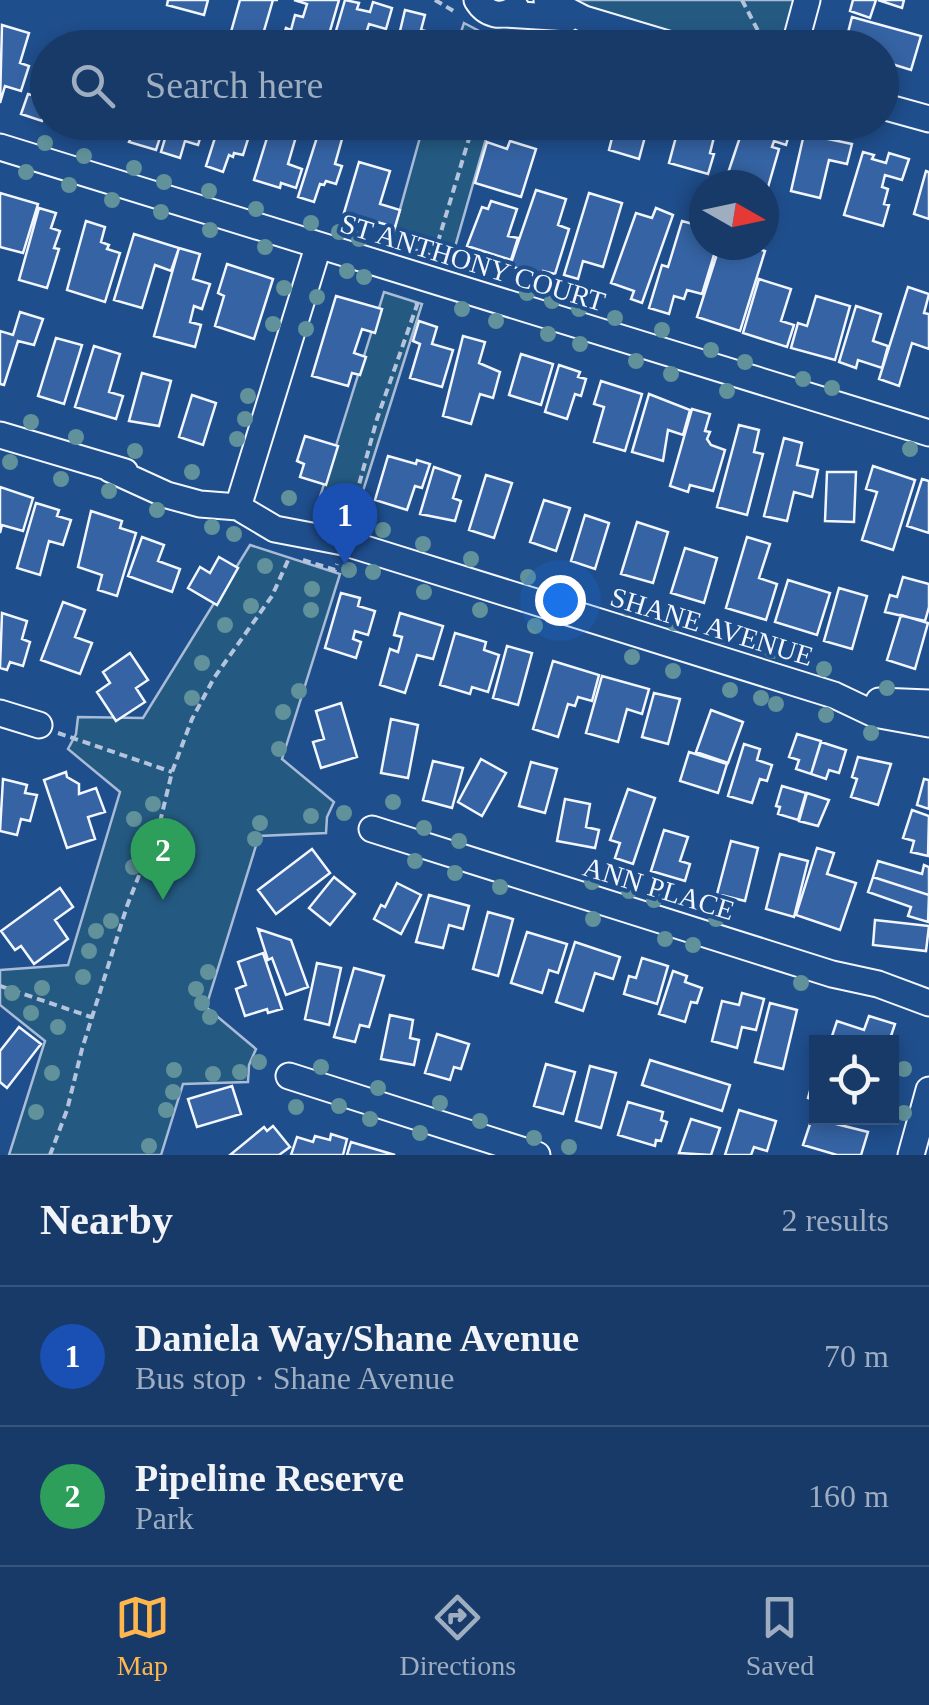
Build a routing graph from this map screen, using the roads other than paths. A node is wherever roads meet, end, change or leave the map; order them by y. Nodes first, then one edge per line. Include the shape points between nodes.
1 (547, 0) edge
2 (808, 0) edge
3 (479, 4) edge
4 (584, 19) junction
5 (620, 30) edge
6 (799, 30) edge
7 (899, 111) edge
8 (929, 119) edge
9 (0, 147) edge
10 (318, 247) junction
11 (929, 434) edge
12 (0, 435) edge
13 (241, 498) junction
14 (834, 695) junction
15 (929, 703) edge
16 (0, 713) edge
17 (929, 723) edge
18 (39, 726) road end
19 (372, 829) dead end
20 (929, 1002) edge
21 (289, 1076) dead end
22 (929, 1090) edge
23 (538, 1155) edge
24 (911, 1155) edge

1 - 4 street
2 - 6 street
3 - 4 street
4 - 5 street
7 - 8 street
9 - 10 street, ST ANTHONY COURT
10 - 11 street, ST ANTHONY COURT
10 - 13 street
12 - 13 street, SHANE AVENUE via 200,504
13 - 14 street, SHANE AVENUE via 274,529 343,542
14 - 15 street, SHANE AVENUE
14 - 17 street, SHANE AVENUE via 874,714
16 - 18 street
19 - 20 street, ANN PLACE
21 - 23 street
22 - 24 street

